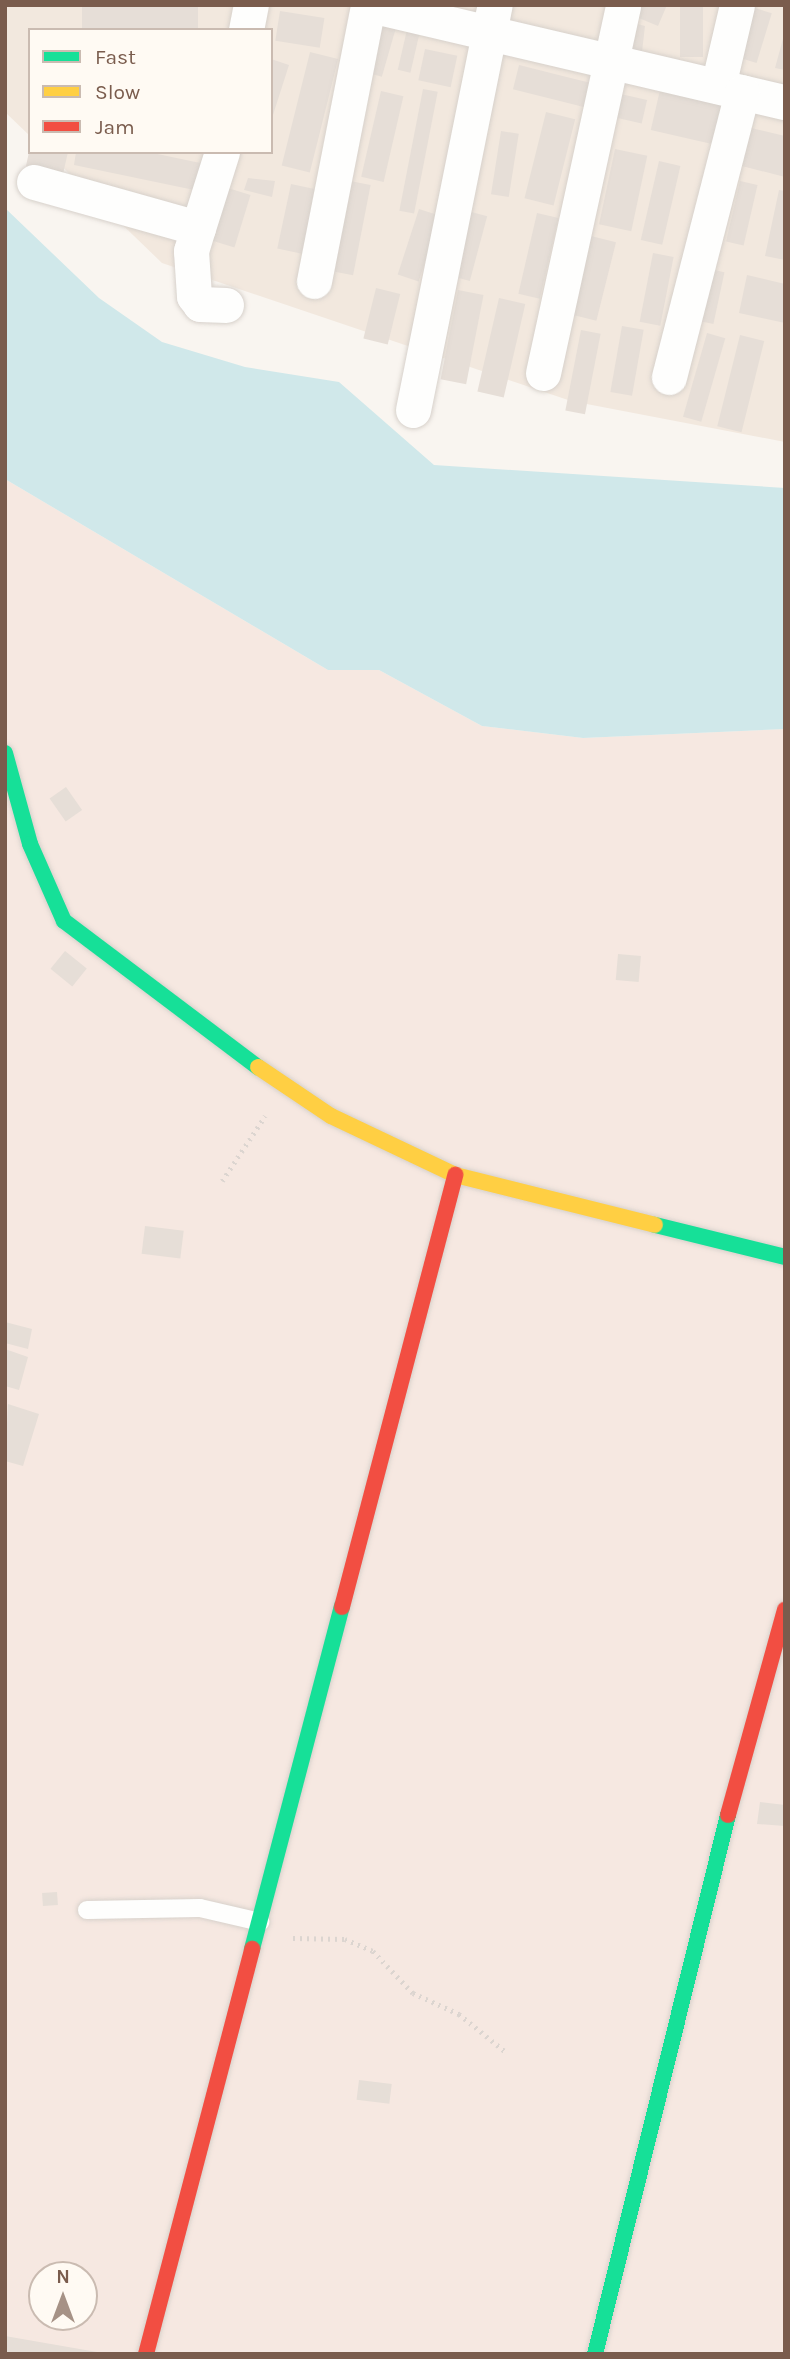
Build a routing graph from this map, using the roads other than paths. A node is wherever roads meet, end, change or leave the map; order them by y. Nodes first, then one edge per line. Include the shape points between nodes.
1 (251, 5) edge
2 (369, 5) edge
3 (623, 5) edge
4 (737, 5) edge
5 (492, 19) edge
6 (246, 28) edge
7 (612, 59) junction
8 (730, 89) junction
9 (785, 102) edge
10 (221, 154) edge
11 (34, 183) dead end
12 (198, 228) junction
13 (314, 281) dead end
14 (226, 305) dead end
15 (543, 373) dead end
16 (668, 377) dead end
17 (413, 410) dead end
18 (5, 753) edge
19 (455, 1175) junction
20 (785, 1257) edge
21 (785, 1610) edge
22 (87, 1910) dead end
23 (258, 1929) junction
24 (146, 2354) edge
25 (595, 2354) edge

1 - 6 street
2 - 5 street
2 - 13 street
3 - 7 street
4 - 8 street
5 - 7 street
5 - 17 street
7 - 8 street
7 - 15 street
8 - 9 street
8 - 16 street
10 - 12 street
11 - 12 street
12 - 14 street via 191,251 194,296 200,304
18 - 19 street via 30,844 64,921 284,1086 331,1116
19 - 20 street
19 - 23 street
21 - 25 street via 694,1938
22 - 23 lane via 200,1908
23 - 24 street

